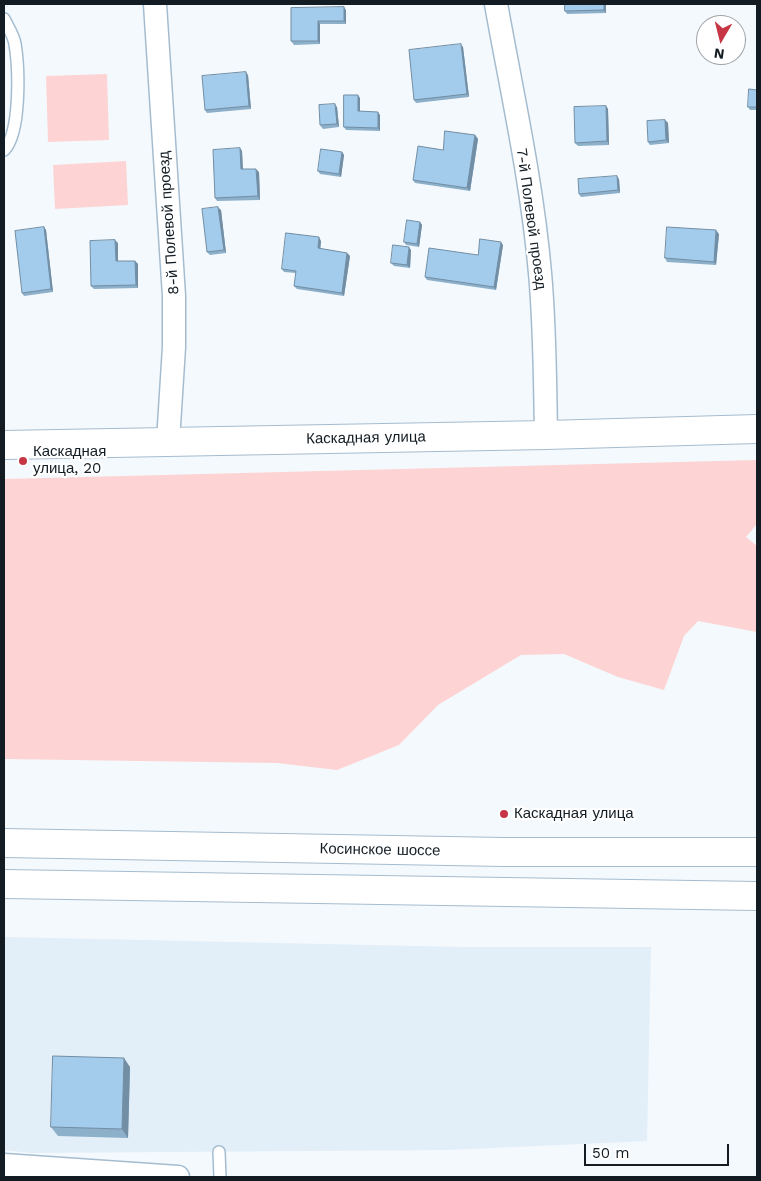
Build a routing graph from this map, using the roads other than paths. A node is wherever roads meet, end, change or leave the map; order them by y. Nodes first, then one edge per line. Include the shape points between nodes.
1 (155, 4) edge
2 (496, 4) edge
3 (4, 19) edge
4 (4, 150) edge
5 (757, 429) edge
6 (546, 435) junction
7 (168, 442) junction
8 (4, 445) edge
9 (4, 842) edge
10 (757, 852) edge
11 (4, 884) edge
12 (757, 896) edge
13 (218, 1152) dead end
14 (4, 1165) edge
15 (178, 1177) edge
16 (220, 1177) edge

1 - 7 street, 8-й Полевой проезд via 174,296
2 - 6 street, 7-й Полевой проезд via 535,226 544,344
3 - 4 lane via 15,42 17,86 15,131
5 - 6 main road, Каскадная улица
6 - 7 main road, Каскадная улица
7 - 8 main road, Каскадная улица
9 - 10 main road, Косинское шоссе via 504,852
11 - 12 main road
13 - 16 lane
14 - 15 street

